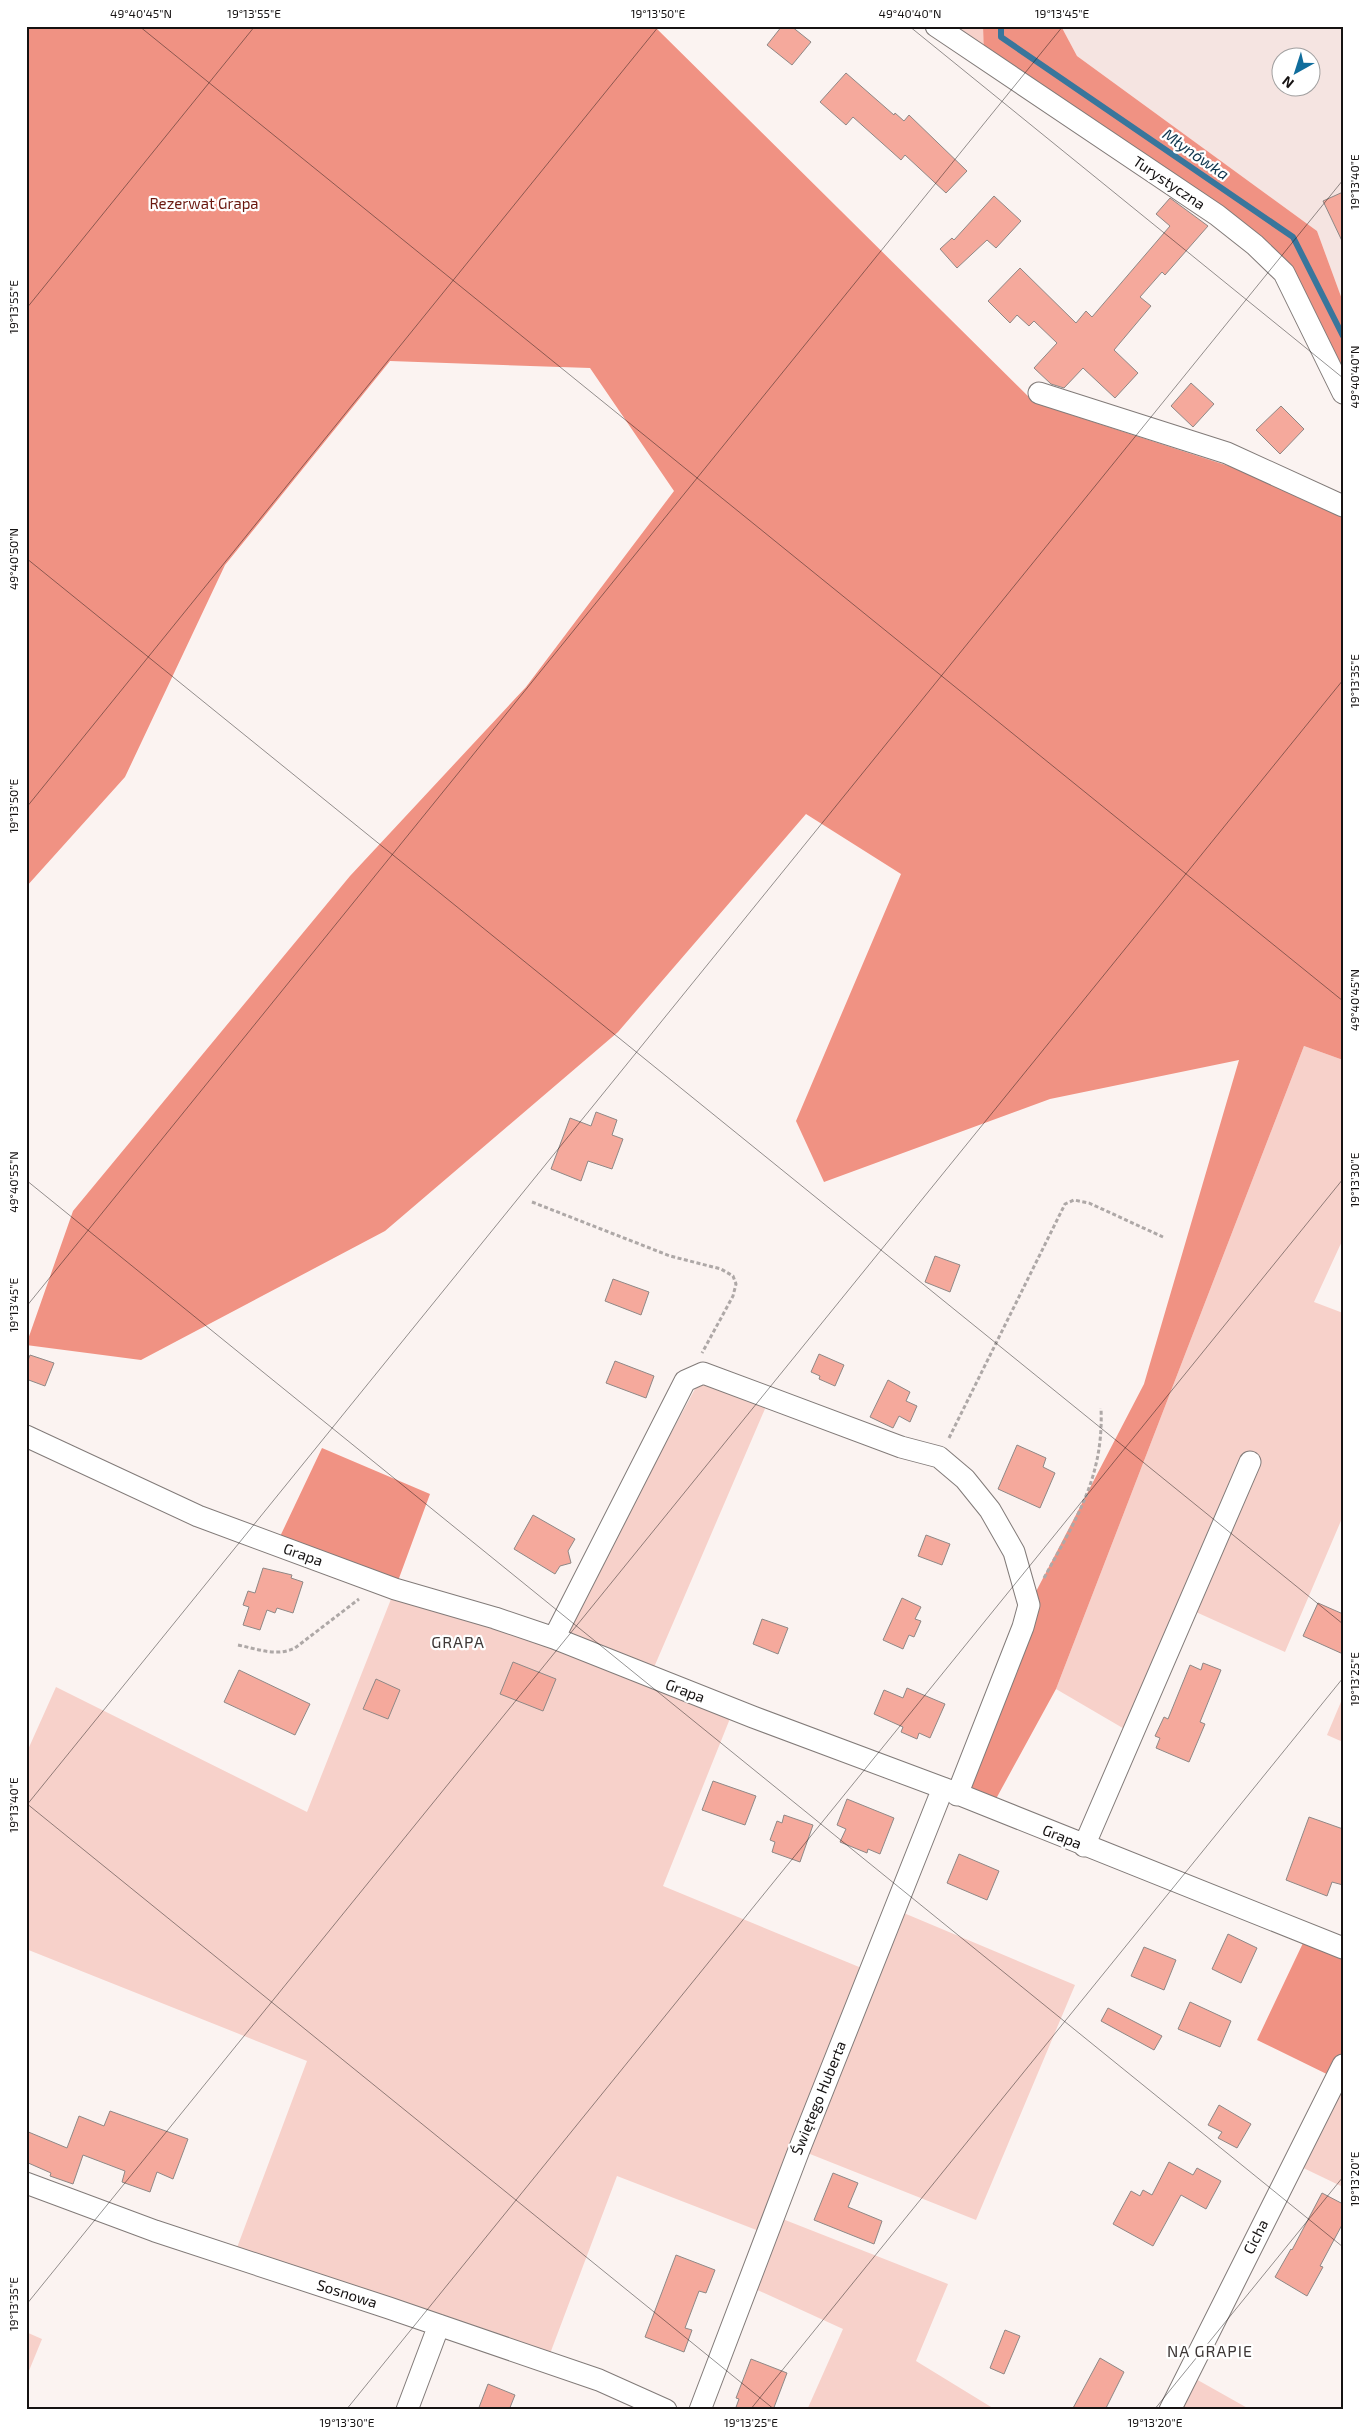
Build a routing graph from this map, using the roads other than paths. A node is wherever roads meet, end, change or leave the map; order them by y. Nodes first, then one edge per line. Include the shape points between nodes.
1 (936, 26) edge
2 (1039, 393) dead end
3 (1343, 393) edge
4 (1343, 506) edge
5 (26, 1436) edge
6 (1250, 1462) dead end
7 (554, 1638) junction
8 (950, 1791) junction
9 (1084, 1846) junction
10 (1343, 1948) edge
11 (1343, 2065) edge
12 (26, 2183) edge
13 (439, 2325) junction
14 (407, 2410) edge
15 (666, 2410) edge
16 (700, 2410) edge
17 (1170, 2410) edge

1 - 3 street, Turystyczna via 1217,215 1255,245 1284,273
2 - 4 street via 1227,453
5 - 7 street, Grapa via 198,1516 380,1583
6 - 9 street
7 - 8 street, Grapa via 710,1701
7 - 8 street, Świętego Huberta via 686,1381 704,1373 901,1447 939,1457 965,1479 990,1510 1014,1552 1029,1605 1023,1627
8 - 9 street, Grapa
8 - 16 street, Świętego Huberta via 799,2150
9 - 10 street, Grapa
11 - 17 street, Cicha
12 - 13 street, Sosnowa via 155,2231
13 - 14 street
13 - 15 street, Sosnowa via 599,2380

